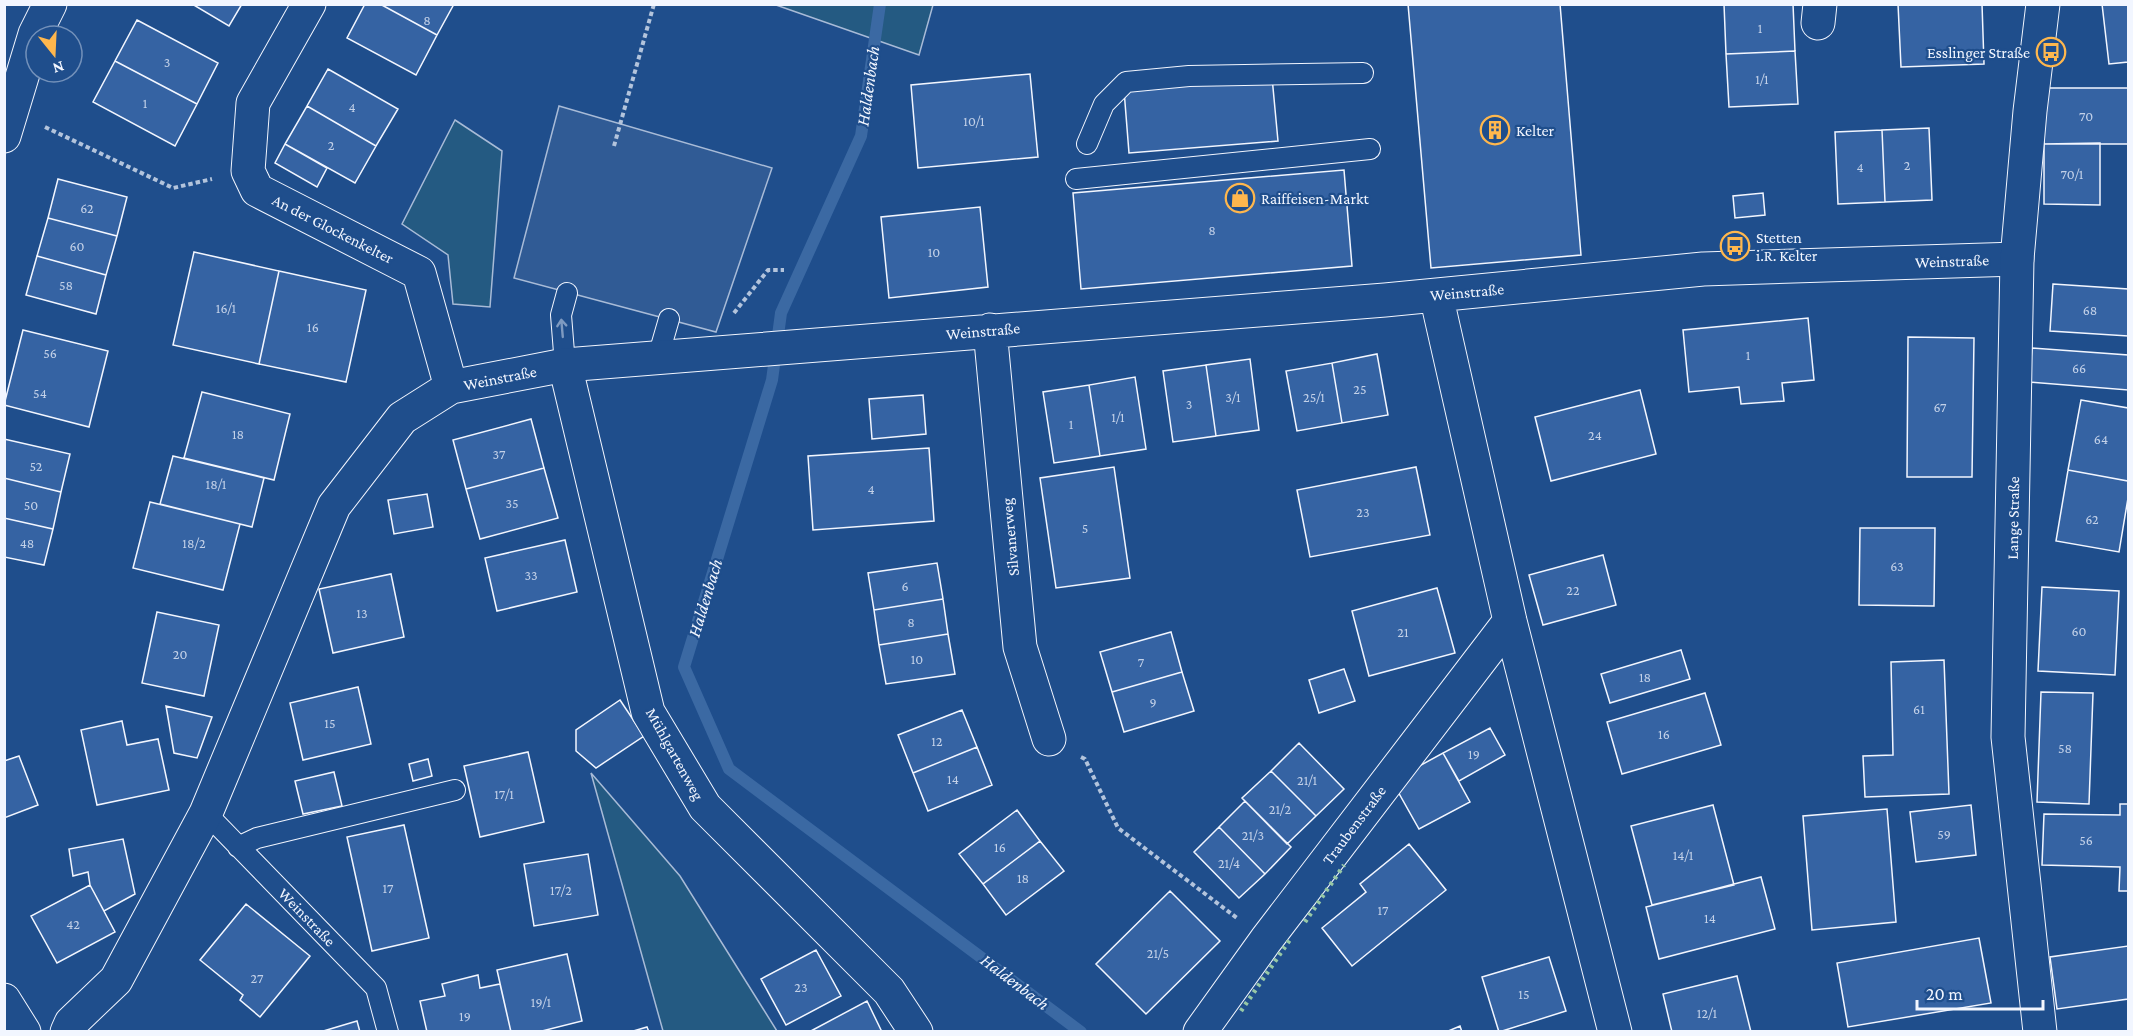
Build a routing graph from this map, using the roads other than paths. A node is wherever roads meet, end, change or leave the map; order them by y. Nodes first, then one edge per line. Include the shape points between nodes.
1 (50, 4) edge
2 (309, 4) edge
3 (2043, 4) edge
4 (1363, 73) dead end
5 (8, 124) edge
6 (1087, 144) dead end
7 (1370, 149) dead end
8 (1076, 179) dead end
9 (2017, 259) junction
10 (567, 292) dead end
11 (1436, 295) junction
12 (669, 320) dead end
13 (990, 330) junction
14 (658, 357) junction
15 (565, 365) junction
16 (451, 387) junction
17 (1510, 621) junction
18 (1049, 739) road end
19 (455, 789) dead end
20 (206, 813) junction
21 (238, 847) junction
22 (4, 1000) edge
23 (24, 1032) edge
24 (67, 1032) edge
25 (388, 1032) edge
26 (916, 1032) edge
27 (1200, 1032) edge
28 (1615, 1032) edge
29 (2040, 1032) edge

1 - 5 street via 35,34
2 - 16 street, An der Glockenkelter via 253,103 248,171 257,190 419,273
3 - 9 street, Lange Straße
4 - 6 lane via 1189,76 1126,82 1104,104
7 - 8 lane
9 - 11 street, Weinstraße via 1703,269
9 - 29 street, Lange Straße via 2008,737
15 -> 10 lane via 561,315
11 - 13 street, Weinstraße
11 - 17 street
12 - 14 lane
13 - 14 street, Weinstraße
13 - 18 street, Silvanerweg via 1020,646
14 - 15 street, Weinstraße
15 - 16 street, Weinstraße
15 - 26 street, Mühlgartenweg via 648,712 705,807 889,991
16 - 20 street, Weinstraße via 402,418 334,506
17 - 27 street, Traubenstraße
17 - 28 street
19 - 21 lane via 257,838
20 - 21 lane, Weinstraße
20 - 24 street, Weinstraße via 116,980 71,1023
21 - 25 lane, Weinstraße via 376,988
22 - 23 street

